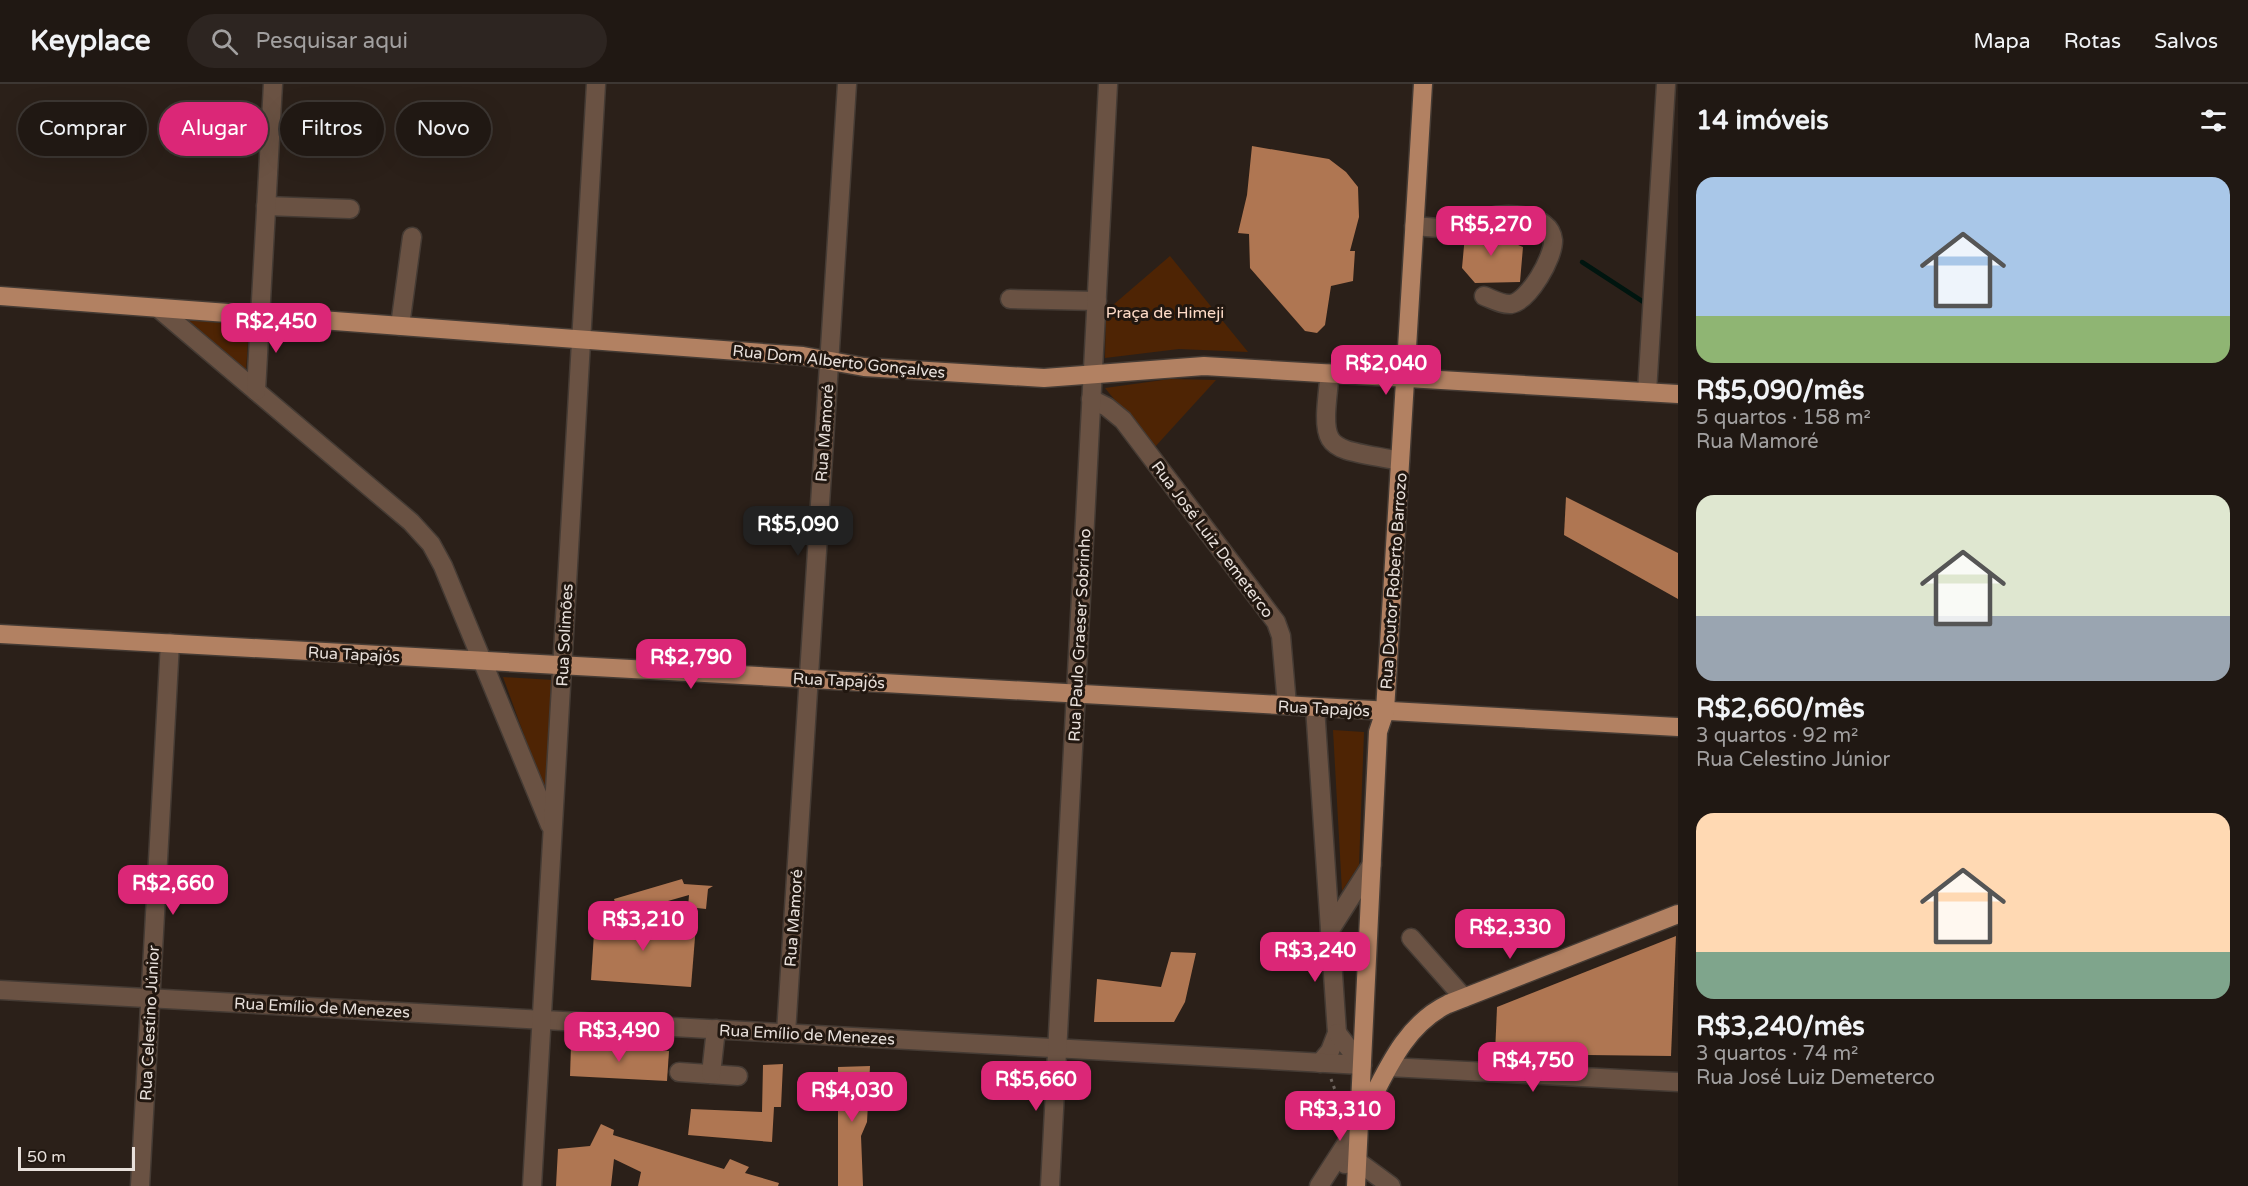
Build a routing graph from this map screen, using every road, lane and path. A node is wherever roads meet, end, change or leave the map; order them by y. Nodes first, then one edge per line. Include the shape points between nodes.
1 (273, 84) edge
2 (596, 84) edge
3 (847, 84) edge
4 (1108, 84) edge
5 (1423, 84) edge
6 (1666, 84) edge
7 (266, 206) junction
8 (350, 209) dead end
9 (1485, 218) dead end
10 (1415, 220) junction
11 (1464, 223) dead end
12 (412, 237) dead end
13 (0, 296) edge
14 (1484, 296) dead end
15 (1010, 299) dead end
16 (1096, 301) junction
17 (158, 308) junction
18 (260, 315) junction
19 (400, 326) junction
20 (581, 339) junction
21 (829, 361) junction
22 (1093, 374) junction
23 (1330, 374) junction
24 (1405, 378) junction
25 (256, 391) junction
26 (1647, 392) junction
27 (1678, 394) edge
28 (1091, 399) junction
29 (1400, 461) junction
30 (0, 634) edge
31 (170, 643) junction
32 (483, 661) junction
33 (562, 665) junction
34 (808, 679) junction
35 (1076, 694) junction
36 (1287, 705) junction
37 (1315, 707) junction
38 (1385, 711) junction
39 (1678, 727) edge
40 (553, 831) junction
41 (1371, 864) junction
42 (1678, 914) edge
43 (1330, 930) junction
44 (1411, 938) dead end
45 (0, 990) edge
46 (150, 998) junction
47 (1464, 998) junction
48 (542, 1020) junction
49 (716, 1029) junction
50 (786, 1033) junction
51 (1337, 1033) junction
52 (1364, 1034) junction
53 (1057, 1048) junction
54 (1320, 1063) junction
55 (1362, 1065) junction
56 (1389, 1067) junction
57 (679, 1072) dead end
58 (711, 1074) junction
59 (738, 1076) dead end
60 (1678, 1083) edge
61 (1359, 1124) junction
62 (1335, 1132) dead end
63 (1357, 1161) junction
64 (1332, 1167) junction
65 (140, 1186) edge
66 (532, 1186) edge
67 (1050, 1186) edge
68 (1319, 1186) edge
69 (1356, 1186) edge
70 (1391, 1186) edge

1 - 7 street
2 - 20 street, Rua Solimões
3 - 21 street, Rua Mamoré
4 - 16 street, Rua Paulo Graeser Sobrinho
5 - 10 main road, Rua Doutor Roberto Barrozo
6 - 26 street
7 - 8 street
7 - 18 street
9 - 14 street via 1508,214 1537,220 1548,227 1553,239 1552,251 1534,287 1521,299 1504,304
10 - 11 street via 1452,218
10 - 24 main road, Rua Doutor Roberto Barrozo
12 - 19 street
13 - 17 main road, Rua Dom Alberto Gonçalves
15 - 16 street
16 - 22 street, Rua Paulo Graeser Sobrinho
17 - 18 main road, Rua Dom Alberto Gonçalves
17 - 25 street
18 - 19 main road, Rua Dom Alberto Gonçalves
18 - 25 street
19 - 20 main road, Rua Dom Alberto Gonçalves
20 - 21 main road, Rua Dom Alberto Gonçalves
20 - 33 street, Rua Solimões
21 - 22 main road, Rua Dom Alberto Gonçalves via 864,367 1044,378
21 - 34 street, Rua Mamoré
22 - 23 main road, Rua Dom Alberto Gonçalves via 1195,366
22 - 28 street, Rua Paulo Graeser Sobrinho
23 - 24 main road, Rua Dom Alberto Gonçalves
23 - 29 street via 1324,423 1333,444 1342,450
24 - 26 main road, Rua Dom Alberto Gonçalves
24 - 29 main road, Rua Doutor Roberto Barrozo
25 - 32 street via 411,522 431,544
26 - 27 main road, Rua Dom Alberto Gonçalves
28 - 35 street, Rua Paulo Graeser Sobrinho
28 - 36 street, Rua José Luiz Demeterco via 1123,420 1276,622 1281,636
29 - 38 main road, Rua Doutor Roberto Barrozo
30 - 31 main road, Rua Tapajós
31 - 32 main road, Rua Tapajós
31 - 46 street, Rua Celestino Júnior
32 - 33 main road, Rua Tapajós
32 - 40 street
33 - 34 main road, Rua Tapajós
33 - 40 street, Rua Solimões
34 - 35 main road, Rua Tapajós
34 - 50 street, Rua Mamoré
35 - 36 main road, Rua Tapajós
35 - 53 street, Rua Paulo Graeser Sobrinho
36 - 37 main road, Rua Tapajós
37 - 38 main road, Rua Tapajós
37 - 43 street
38 - 39 main road, Rua Tapajós
38 - 41 main road, Rua Doutor Roberto Barrozo via 1378,732
40 - 48 street, Rua Solimões
41 - 43 street
41 - 52 main road, Rua Doutor Roberto Barrozo
42 - 47 main road
43 - 51 street
44 - 47 street
45 - 46 street, Rua Emílio de Menezes
46 - 48 street, Rua Emílio de Menezes
46 - 65 street, Rua Celestino Júnior
47 - 56 main road via 1417,1024
48 - 49 street, Rua Emílio de Menezes
48 - 66 street, Rua Solimões
49 - 50 street, Rua Emílio de Menezes
49 - 58 street
50 - 53 street, Rua Emílio de Menezes
51 - 54 street
51 - 55 street
52 - 55 main road, Rua Doutor Roberto Barrozo
52 - 56 main road via 1375,1056
53 - 54 street, Rua Emílio de Menezes
53 - 67 street, Rua Paulo Graeser Sobrinho
54 - 55 street, Rua Emílio de Menezes
54 - 62 path via 1334,1083 1340,1101 1340,1123
55 - 61 main road, Rua Doutor Roberto Barrozo
56 - 60 street
56 - 61 main road
57 - 58 street
58 - 59 street
61 - 63 main road, Rua Doutor Roberto Barrozo
61 - 64 street
63 - 64 street
63 - 69 main road, Rua Doutor Roberto Barrozo
63 - 70 street
64 - 68 street

